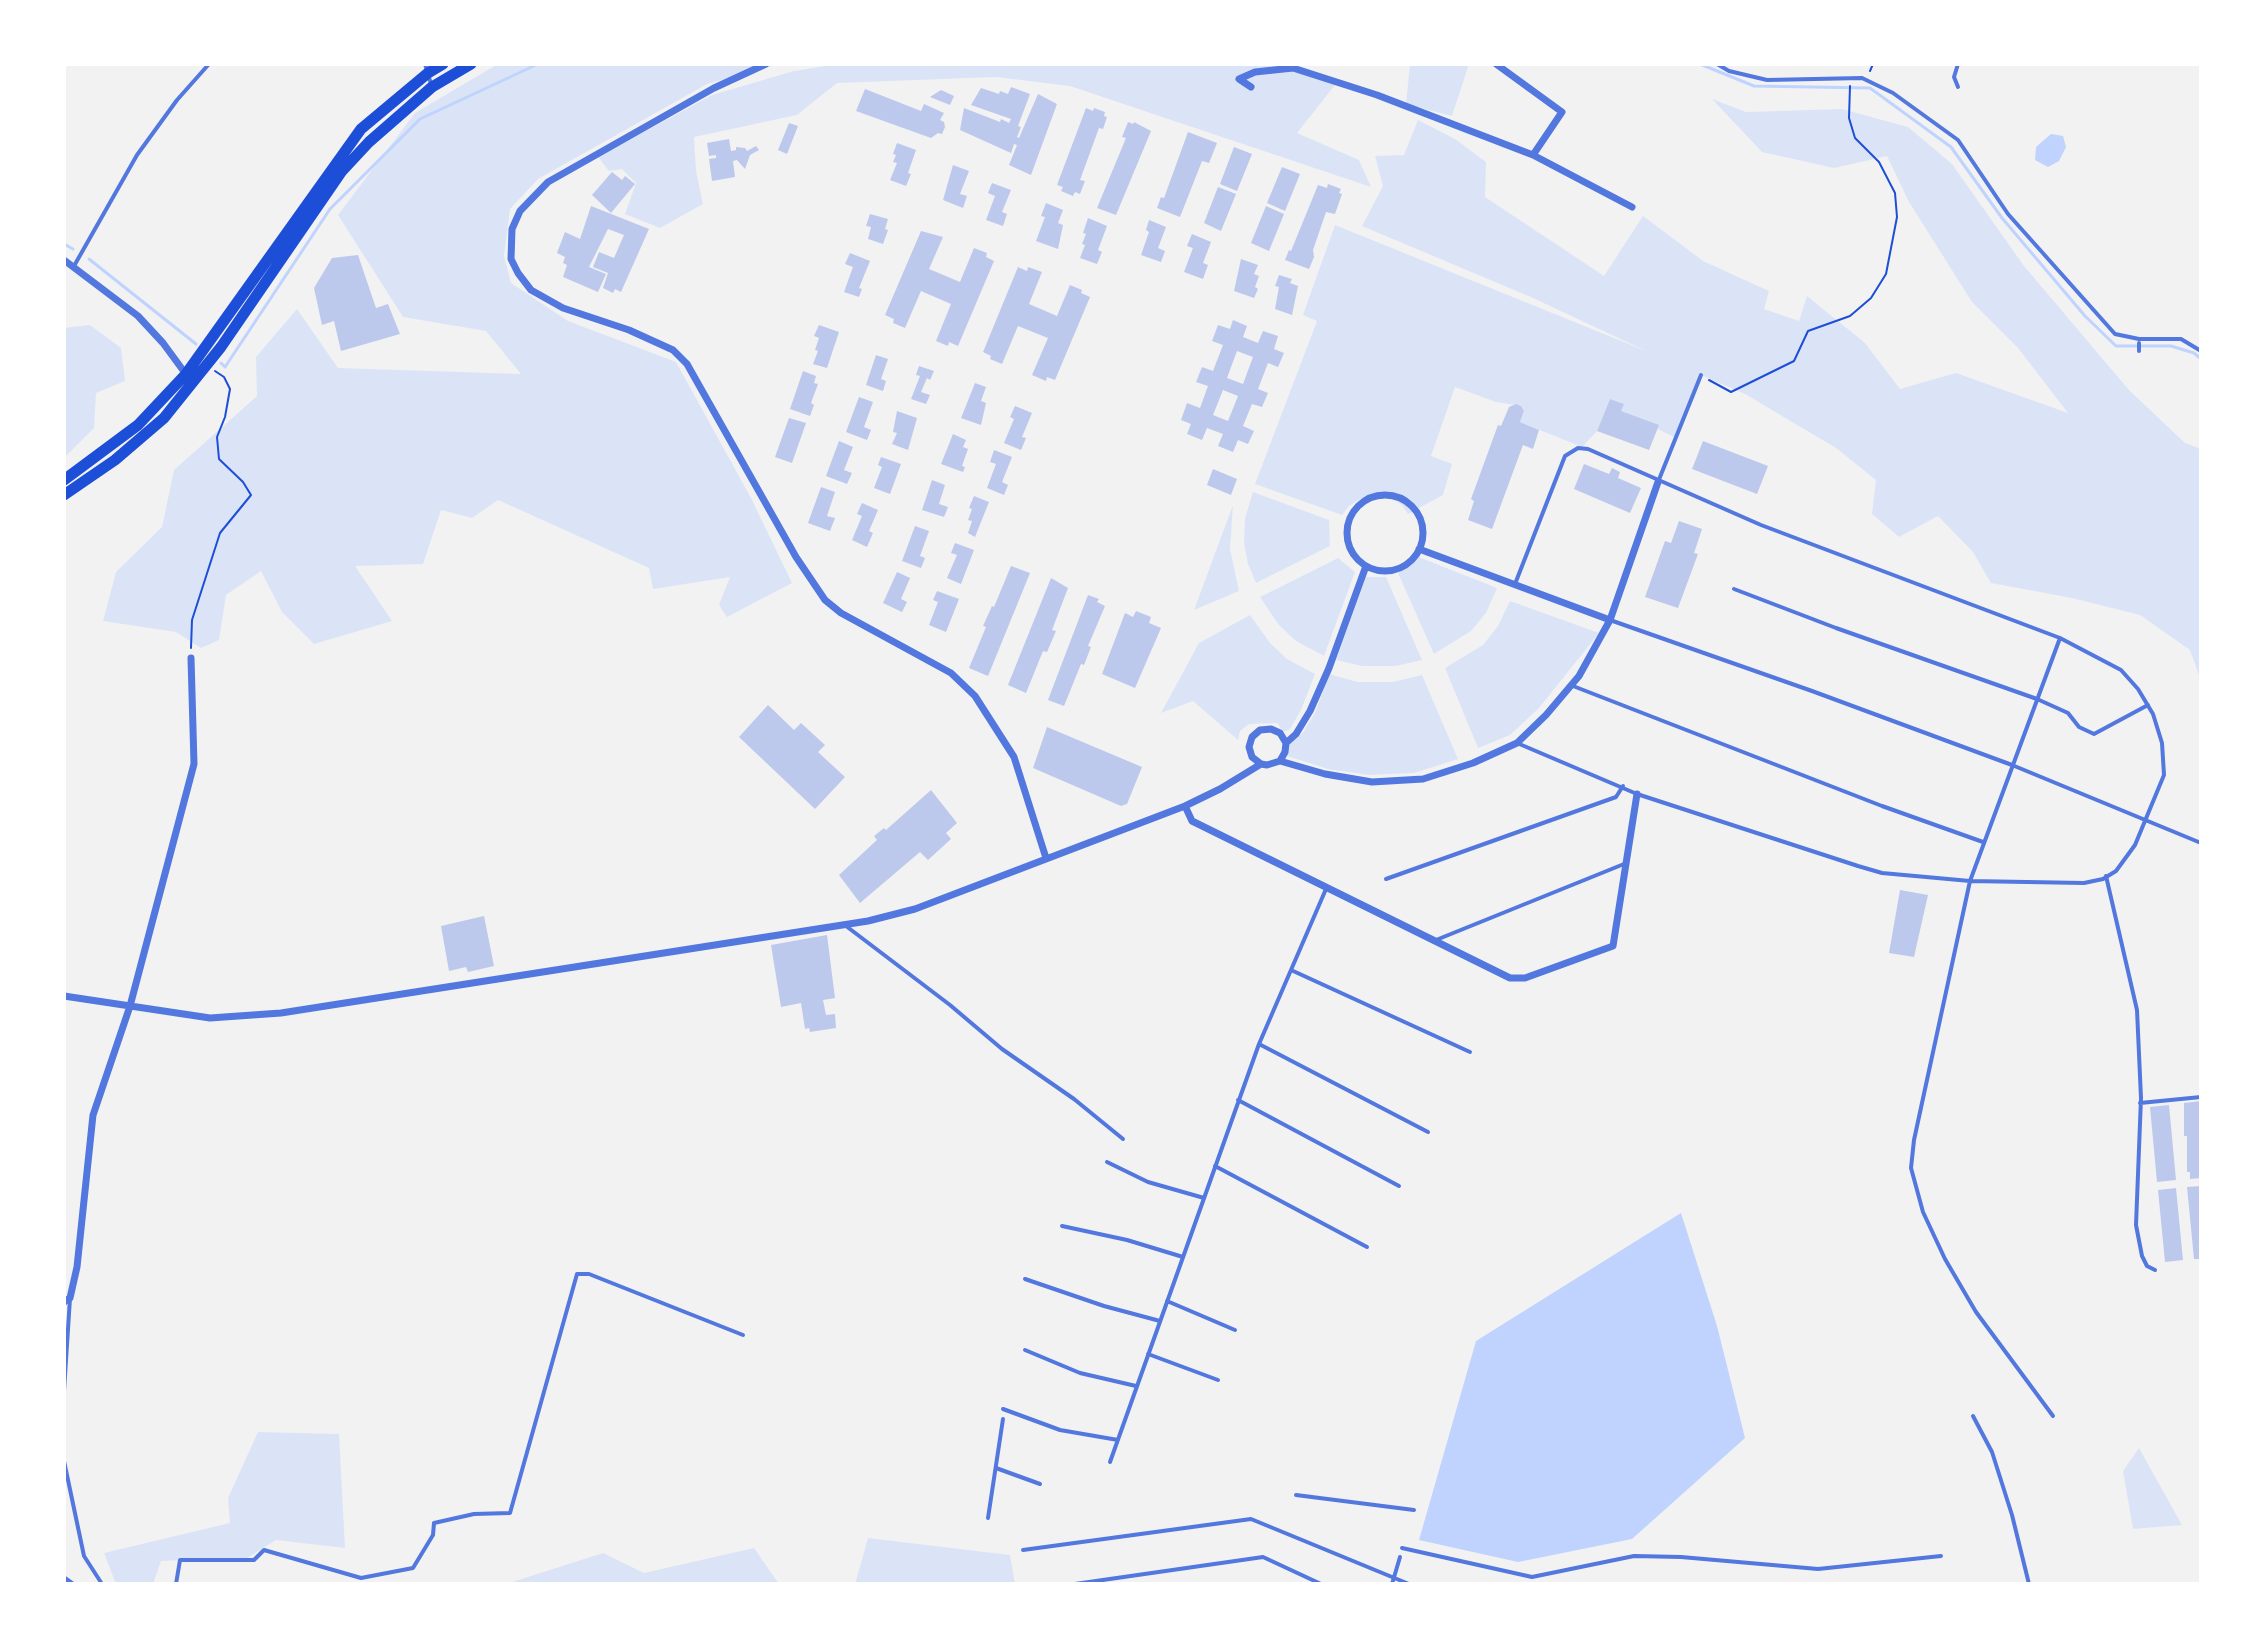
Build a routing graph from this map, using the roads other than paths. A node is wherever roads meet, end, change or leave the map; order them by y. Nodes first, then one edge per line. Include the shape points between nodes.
1 (209, 64) edge
2 (443, 64) edge
3 (471, 64) edge
4 (766, 64) edge
5 (1496, 64) edge
6 (1717, 64) edge
7 (1958, 64) edge
8 (1293, 66) edge
9 (426, 68) edge
10 (432, 87) junction
11 (1251, 87) dead end
12 (1958, 87) dead end
13 (1533, 155) junction
14 (1632, 207) dead end
15 (64, 260) edge
16 (74, 266) junction
17 (2139, 343) dead end
18 (2139, 351) dead end
19 (2201, 351) edge
20 (1701, 375) road end
21 (189, 378) junction
22 (64, 480) edge
23 (1658, 482) junction
24 (64, 495) edge
25 (1419, 549) junction
26 (1366, 566) junction
27 (1514, 586) junction
28 (1734, 589) dead end
29 (1610, 620) junction
30 (2060, 638) junction
31 (191, 658) road end
32 (1571, 685) junction
33 (2037, 699) junction
34 (2148, 705) junction
35 (1286, 743) junction
36 (1517, 743) junction
37 (1280, 761) junction
38 (1261, 764) junction
39 (2012, 765) junction
40 (1623, 786) junction
41 (1637, 794) junction
42 (1185, 806) junction
43 (2147, 821) junction
44 (1983, 842) junction
45 (2201, 843) edge
46 (1046, 858) junction
47 (1626, 863) junction
48 (2106, 876) junction
49 (1386, 879) dead end
50 (1970, 881) junction
51 (1326, 889) junction
52 (844, 924) junction
53 (1434, 940) junction
54 (1291, 970) junction
55 (64, 996) edge
56 (130, 1006) junction
57 (1259, 1044) junction
58 (1470, 1052) dead end
59 (2201, 1097) edge
60 (1238, 1100) junction
61 (2140, 1103) junction
62 (1428, 1132) dead end
63 (1123, 1139) dead end
64 (1107, 1162) dead end
65 (1215, 1166) junction
66 (1399, 1186) dead end
67 (1204, 1198) junction
68 (1062, 1226) dead end
69 (1367, 1247) dead end
70 (1183, 1257) junction
71 (2155, 1270) dead end
72 (1025, 1279) dead end
73 (67, 1300) edge
74 (1167, 1301) junction
75 (1160, 1321) junction
76 (1235, 1330) dead end
77 (743, 1335) dead end
78 (1025, 1350) dead end
79 (1148, 1354) junction
80 (1218, 1380) dead end
81 (1137, 1386) junction
82 (64, 1391) edge
83 (1003, 1409) dead end
84 (1973, 1416) dead end
85 (2053, 1416) dead end
86 (1003, 1419) dead end
87 (1118, 1440) junction
88 (64, 1461) edge
89 (1110, 1462) dead end
90 (996, 1468) junction
91 (1040, 1484) dead end
92 (1296, 1495) dead end
93 (1414, 1510) dead end
94 (988, 1518) dead end
95 (1402, 1548) dead end
96 (1023, 1550) dead end
97 (1941, 1556) dead end
98 (1400, 1557) dead end
99 (64, 1579) edge
100 (1393, 1581) edge
101 (71, 1584) edge
102 (102, 1584) edge
103 (176, 1584) edge
104 (1075, 1584) edge
105 (1321, 1584) edge
106 (1409, 1584) edge
107 (2029, 1584) edge

1 - 16 lane via 137,155
2 - 9 main road
3 - 10 main road
4 - 46 street via 548,182 520,211 512,229 511,259 531,290 563,308 673,350 687,364 825,600 951,673 975,696 1014,757
5 - 13 street via 1562,112
6 - 19 lane via 1767,80 1866,79 1893,93 1958,140 2008,214 2115,334 2181,339
7 - 12 lane
8 - 11 street via 1239,79
8 - 13 street
9 - 10 lane
9 - 21 main road via 361,129
10 - 21 main road via 342,171 230,334
13 - 14 street
15 - 16 street
16 - 21 street via 138,316
17 - 18 lane
20 - 23 lane
21 - 22 main road via 138,425
21 - 24 main road via 164,418
23 - 27 lane via 1588,449 1565,456
23 - 29 street
23 - 30 lane
25 - 26 street via 1396,570
25 - 26 street via 1423,530 1416,511 1401,499 1372,498 1356,509 1347,533 1350,548
25 - 27 street
26 - 35 street via 1310,711
27 - 29 street
28 - 33 lane
29 - 32 street
29 - 39 lane
30 - 33 lane
30 - 34 lane via 2121,670
31 - 56 street via 194,764
32 - 36 street
32 - 44 lane
33 - 34 lane via 2068,713 2094,734
33 - 39 lane
34 - 43 lane via 2162,743 2164,775
35 - 37 street
35 - 38 street via 1280,733 1260,730 1249,747
36 - 37 street via 1423,779 1372,782
36 - 40 lane
37 - 38 street
38 - 42 street
39 - 43 lane
39 - 44 lane
40 - 41 lane
40 - 49 lane via 1616,797
41 - 47 street
41 - 50 lane via 1882,873
42 - 46 street
42 - 51 street via 1192,821
43 - 45 lane
43 - 48 lane via 2127,857
44 - 50 lane
46 - 52 street via 915,909
47 - 53 lane
47 - 53 street via 1613,946 1525,978 1510,978
48 - 50 lane via 2084,883
48 - 61 lane via 2137,1010
50 - 85 lane via 1911,1168 1923,1212 1953,1272
51 - 53 street
51 - 54 lane
52 - 56 street via 281,1013 210,1018
52 - 63 lane
54 - 57 lane
54 - 58 lane
55 - 56 street
56 - 73 street via 93,1115 77,1267
57 - 60 lane
57 - 62 lane
59 - 61 lane
60 - 65 lane
60 - 66 lane
61 - 71 lane via 2136,1225 2142,1256
64 - 67 lane via 1148,1182
65 - 67 lane
65 - 69 lane
67 - 70 lane
68 - 70 lane
70 - 74 lane
72 - 75 lane
73 - 82 lane
74 - 75 lane
74 - 76 lane
75 - 79 lane
77 - 103 lane via 589,1274 577,1274 510,1513 434,1523 433,1535 413,1568 361,1578 264,1550 254,1560 180,1560
78 - 81 lane via 1080,1373
79 - 80 lane
79 - 81 lane
81 - 87 lane
83 - 87 lane via 1060,1430
84 - 107 lane via 1992,1452
86 - 90 lane
87 - 89 lane
88 - 102 lane via 84,1556
90 - 91 lane
90 - 94 lane
92 - 93 lane
95 - 97 lane via 1532,1577 1634,1556 1818,1569
96 - 100 lane via 1251,1519
98 - 100 lane
99 - 101 street
100 - 106 lane
104 - 105 lane via 1263,1557

